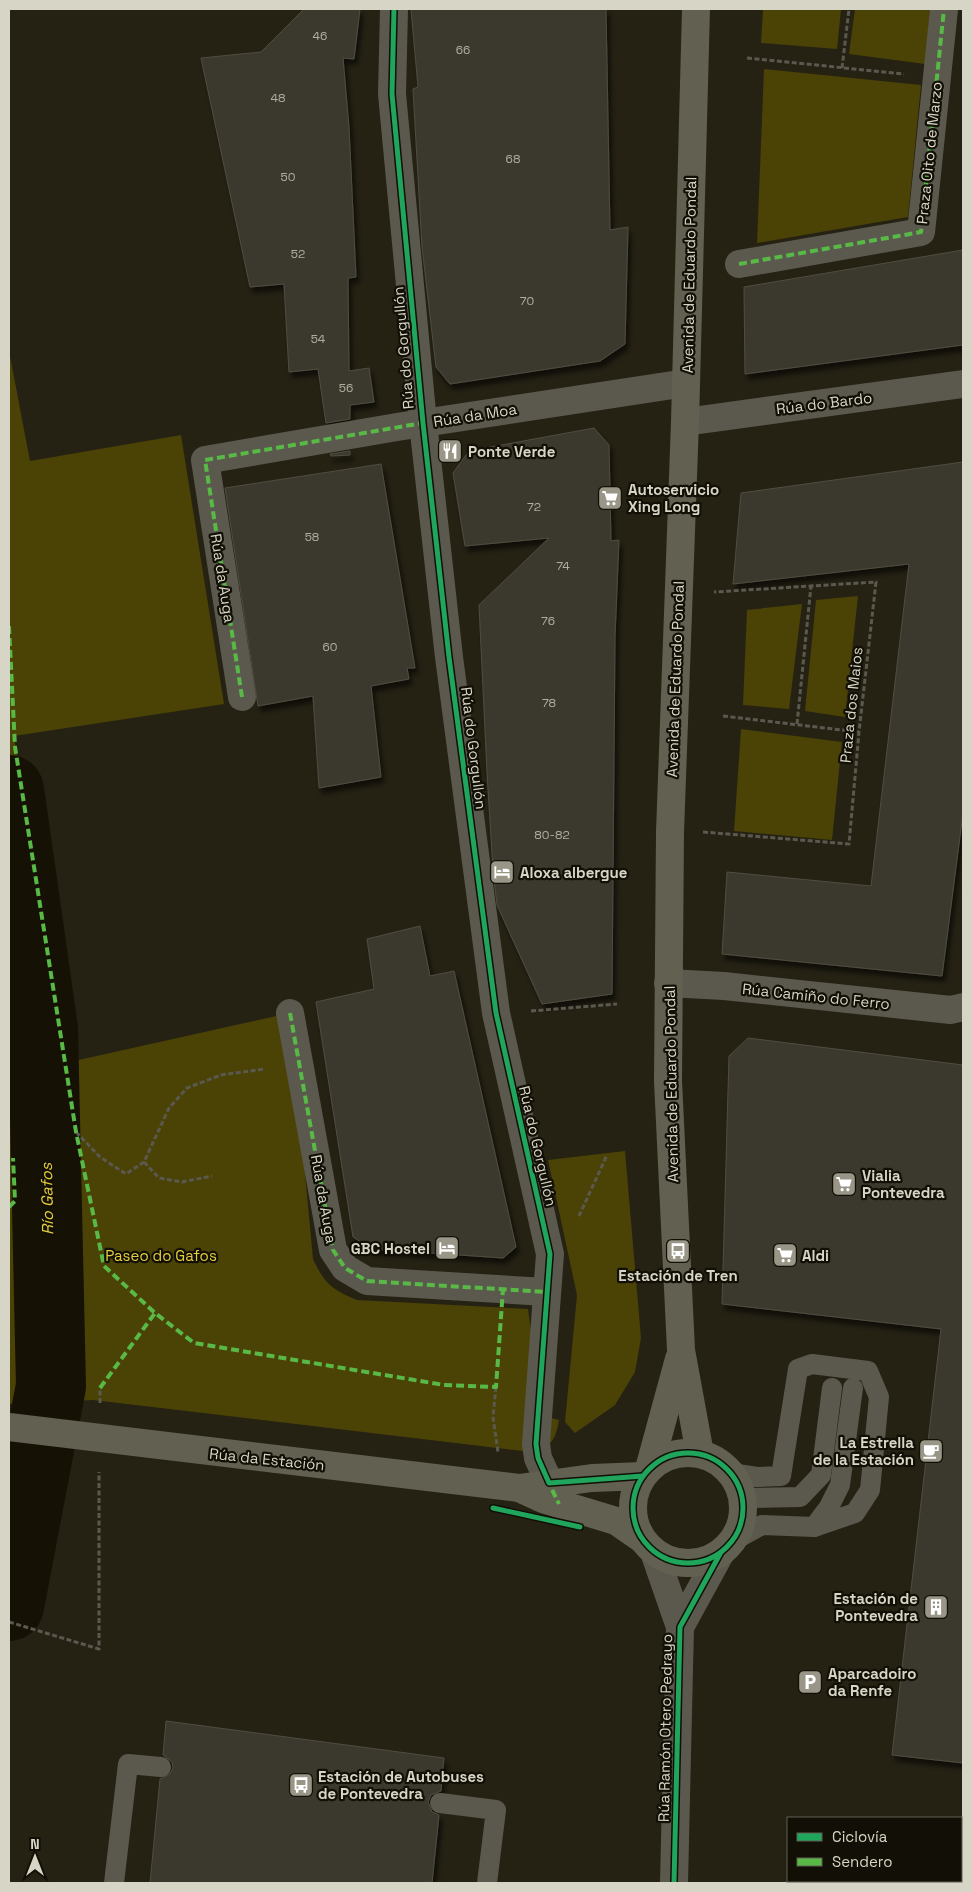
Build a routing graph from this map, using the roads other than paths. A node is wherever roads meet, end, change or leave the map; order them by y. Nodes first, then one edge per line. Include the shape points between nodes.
1 (394, 9) edge
2 (696, 9) edge
3 (944, 9) edge
4 (739, 264) dead end
5 (686, 383) junction
6 (963, 384) edge
7 (685, 422) junction
8 (423, 423) junction
9 (205, 460) joint
10 (242, 697) dead end
11 (668, 983) junction
12 (963, 1006) edge
13 (290, 1013) dead end
14 (546, 1292) junction
15 (681, 1350) junction
16 (832, 1388) dead end
17 (853, 1388) dead end
18 (11, 1426) edge
19 (700, 1454) junction
20 (646, 1472) junction
21 (731, 1473) junction
22 (554, 1494) junction
23 (742, 1498) junction
24 (814, 1526) junction
25 (648, 1545) junction
26 (726, 1547) junction
27 (680, 1627) junction
28 (162, 1767) dead end
29 (440, 1803) dead end
30 (114, 1883) edge
31 (487, 1883) edge
32 (674, 1883) edge

1 - 8 street, Rúa do Gorgullón via 392,94
2 - 5 main road, Avenida de Eduardo Pondal
3 - 4 street, Praza Oito de Marzo via 921,232
5 - 7 main road, Avenida de Eduardo Pondal
5 - 8 street, Rúa da Moa
6 - 7 street, Rúa do Bardo
7 - 11 main road, Avenida de Eduardo Pondal via 670,823
8 - 9 street, Rúa da Moa
8 - 14 street, Rúa do Gorgullón via 449,658 496,1013 550,1254
9 - 10 street, Rúa da Auga
11 - 12 street, Rúa Camiño do Ferro via 951,1010
11 - 15 main road, Avenida de Eduardo Pondal via 669,1121
13 - 14 street, Rúa da Auga via 333,1250 345,1268 367,1281
14 - 22 street, Rúa do Gorgullón via 536,1444 538,1458
15 - 19 main road, Avenida de Eduardo Pondal
15 - 20 main road, Avenida de Eduardo Pondal
16 - 23 lane via 821,1474 800,1497
17 - 24 lane via 840,1486
18 - 22 main road, Rúa da Estación via 166,1448
19 - 20 main road via 682,1453 664,1458
19 - 21 main road via 717,1461
20 - 22 main road, Rúa da Estación
20 - 25 main road via 633,1503 634,1521
21 - 23 main road
21 - 24 lane via 781,1476 798,1369 812,1364 868,1371 879,1397 870,1490 855,1513
22 - 25 main road, Rúa da Estación via 616,1521
23 - 26 main road via 742,1520
24 - 26 lane via 762,1525
25 - 26 main road via 669,1560 686,1563 704,1561
25 - 27 street, Rúa Ramón Otero Pedrayo
26 - 27 street, Rúa Ramón Otero Pedrayo
27 - 32 street, Rúa Ramón Otero Pedrayo
28 - 30 lane via 128,1764
29 - 31 lane via 496,1810

